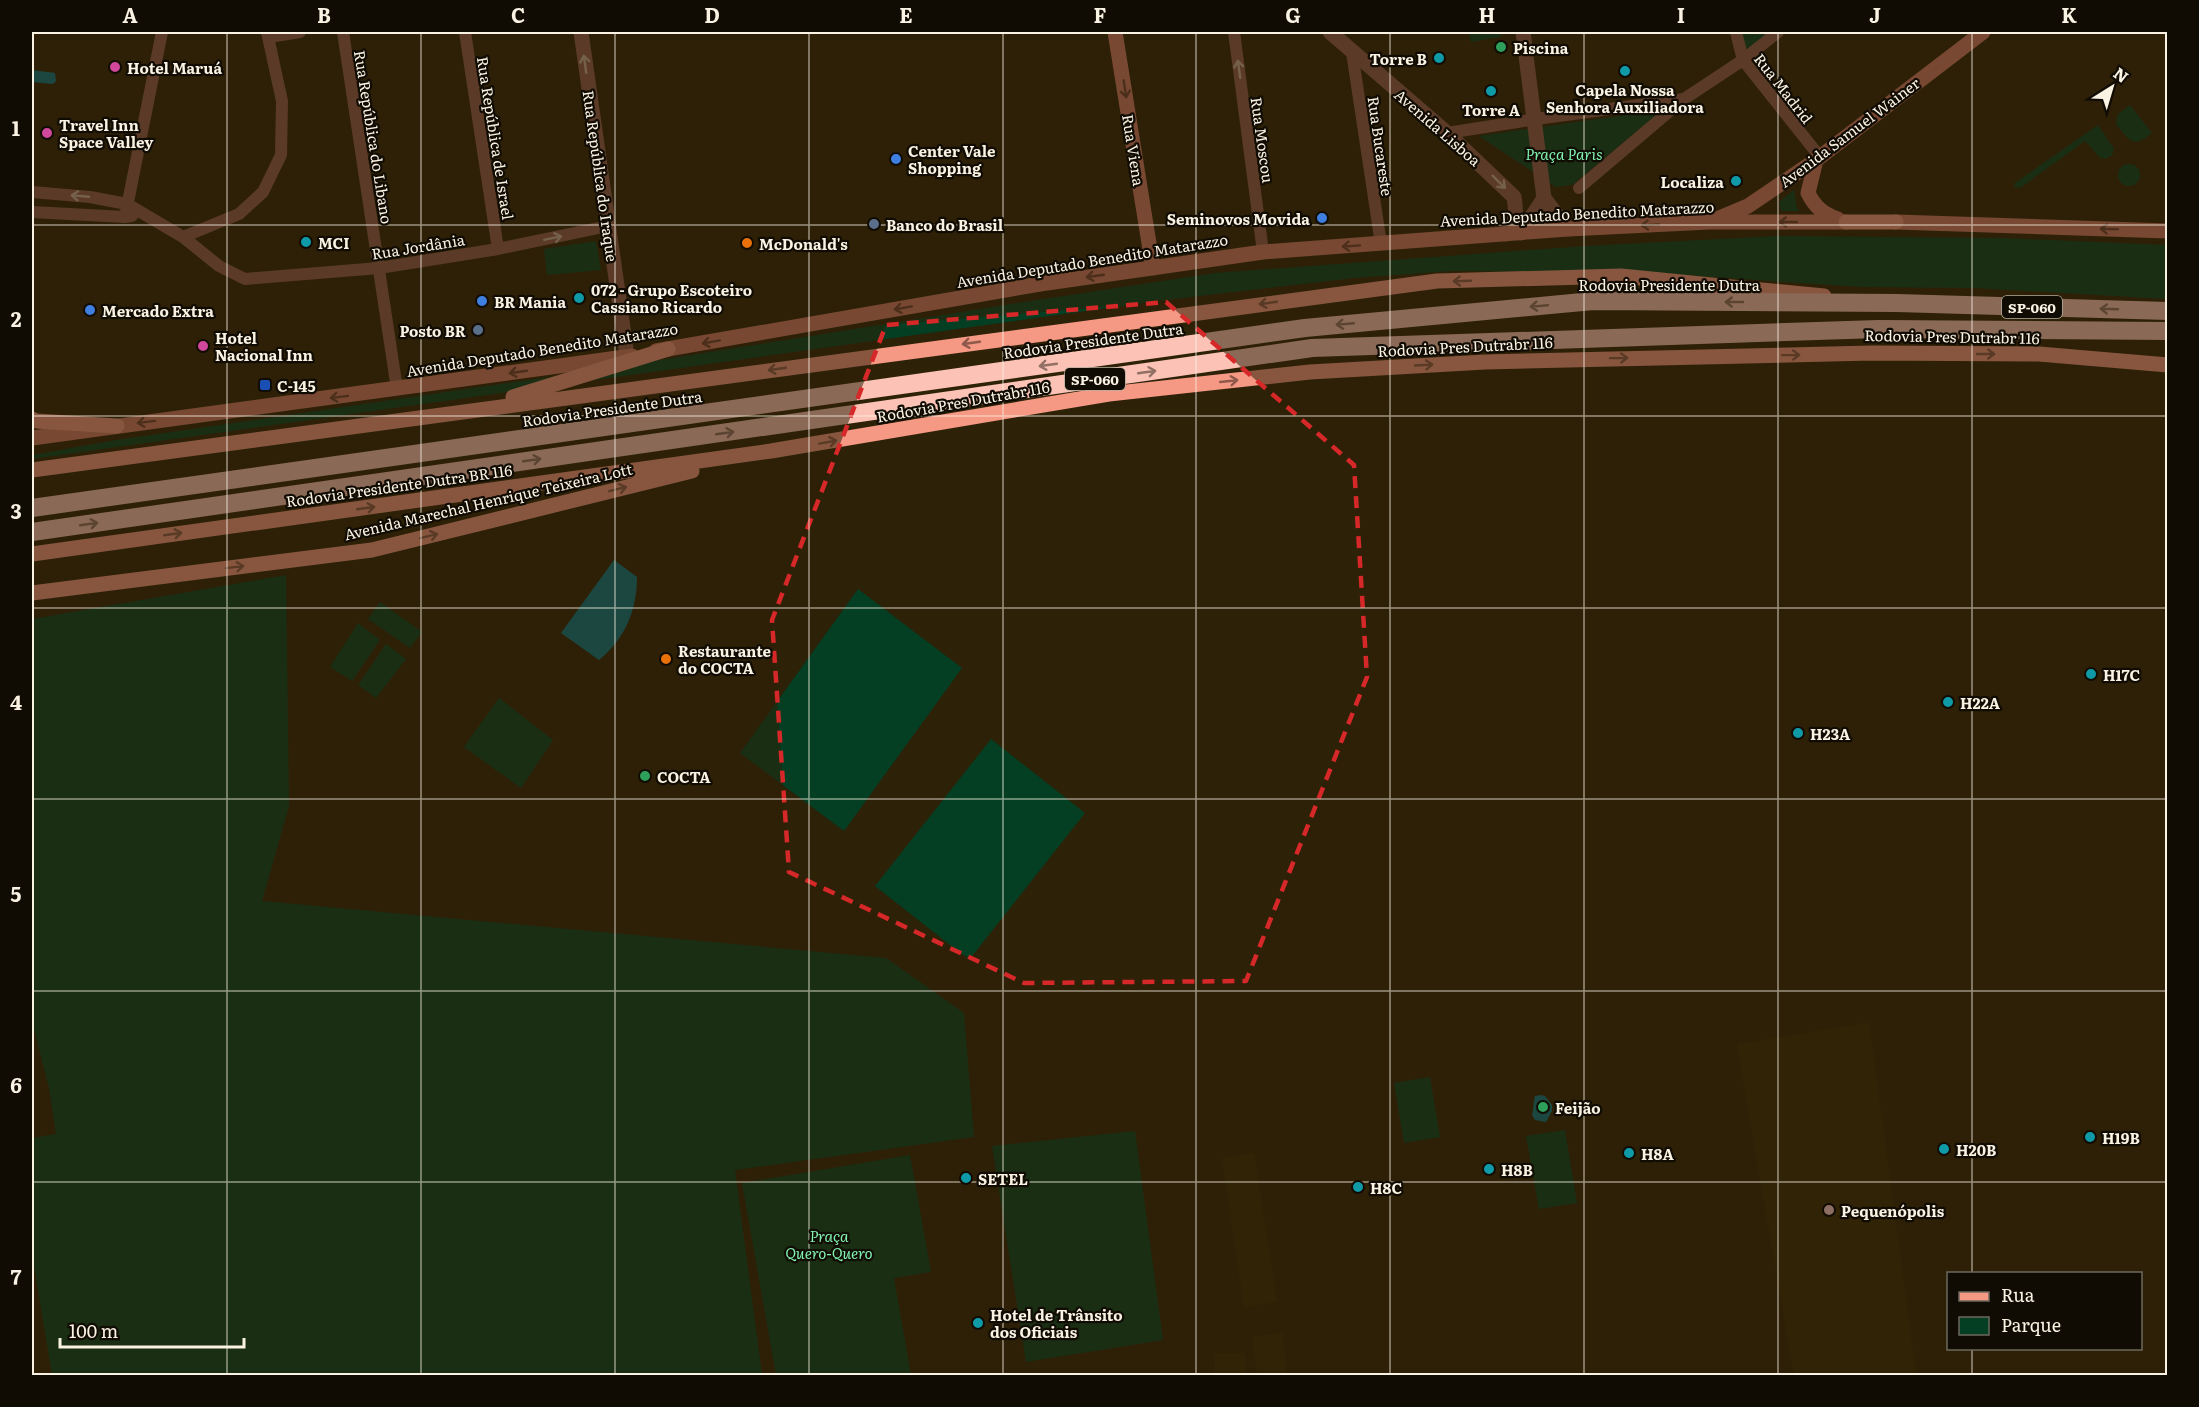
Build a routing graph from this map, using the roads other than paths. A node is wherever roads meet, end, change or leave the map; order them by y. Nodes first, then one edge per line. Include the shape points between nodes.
1 (162, 32) edge
2 (300, 32) edge
3 (343, 32) edge
4 (465, 32) edge
5 (581, 32) edge
6 (1115, 32) edge
7 (1234, 32) edge
8 (1330, 32) edge
9 (1523, 32) edge
10 (1736, 32) edge
11 (1778, 32) edge
12 (1983, 32) edge
13 (268, 34) edge
14 (1348, 43) edge
15 (1743, 60) junction
16 (1684, 99) junction
17 (1536, 119) junction
18 (1447, 133) junction
19 (1818, 158) junction
20 (1579, 188) dead end
21 (32, 192) edge
22 (1544, 198) junction
23 (127, 204) junction
24 (32, 212) edge
25 (142, 214) junction
26 (125, 218) junction
27 (1709, 222) junction
28 (1846, 222) junction
29 (608, 226) junction
30 (1568, 229) junction
31 (2168, 231) edge
32 (1521, 233) junction
33 (1505, 234) junction
34 (183, 237) junction
35 (1381, 244) junction
36 (498, 249) junction
37 (1263, 252) junction
38 (379, 268) junction
39 (1153, 268) junction
40 (1897, 303) junction
41 (2168, 311) edge
42 (2168, 331) edge
43 (668, 349) junction
44 (627, 356) junction
45 (2168, 365) edge
46 (398, 389) junction
47 (471, 410) junction
48 (32, 419) edge
49 (117, 426) junction
50 (32, 438) edge
51 (771, 452) junction
52 (32, 470) edge
53 (32, 508) edge
54 (32, 532) edge
55 (32, 554) edge
56 (32, 593) edge

1 - 23 street
2 - 13 street
3 - 38 street, Rua República do Libano
4 - 36 street, Rua República de Israel
29 -> 5 street, Rua República do Iraque
6 -> 39 main road, Rua Viena
37 -> 7 street, Rua Moscou
8 - 14 street, Avenida Lisboa
9 - 17 street
10 - 15 street, Rua Madrid
11 - 15 street
12 - 19 main road, Avenida Samuel Wainer
13 - 34 street via 282,101 281,155 263,192 239,214
14 - 18 street, Avenida Lisboa
14 - 35 street, Rua Bucareste
15 - 16 street
15 - 19 street, Rua Madrid
16 - 17 street
16 - 20 street
17 - 18 street
17 - 22 street
18 -> 33 street, Avenida Lisboa via 1514,197 1516,212
19 - 27 main road, Avenida Samuel Wainer via 1748,206
19 - 28 main road via 1808,193 1826,215
23 -> 21 street, Rua Jordânia
22 - 30 street
22 - 32 street
23 - 25 street, Rua Jordânia
23 - 26 street
24 - 26 street
25 - 26 street
25 - 34 street, Rua Jordânia
28 -> 27 main road, Avenida Deputado Benedito Matarazzo
27 -> 30 main road, Avenida Deputado Benedito Matarazzo
31 -> 28 main road, Avenida Deputado Benedito Matarazzo
36 -> 29 street, Rua Jordânia
29 - 44 street, Rua República do Iraque
30 - 32 main road, Avenida Deputado Benedito Matarazzo
32 - 33 main road, Avenida Deputado Benedito Matarazzo
33 - 35 main road, Avenida Deputado Benedito Matarazzo
34 - 38 street, Rua Jordânia via 219,266 245,279
35 -> 37 main road, Avenida Deputado Benedito Matarazzo
36 - 38 street, Rua Jordânia
37 - 39 main road, Avenida Deputado Benedito Matarazzo
38 - 46 street, Rua República do Libano
39 -> 43 main road, Avenida Deputado Benedito Matarazzo
41 -> 40 highway, Rodovia Presidente Dutra / SP-060
40 -> 47 main road via 1620,276 1437,281
40 -> 53 highway, Rodovia Presidente Dutra / SP-060 via 1593,301 1305,328
54 -> 42 highway, SP-060 via 1312,348 1878,329
43 - 44 main road, Avenida Deputado Benedito Matarazzo
43 - 47 main road
44 -> 46 main road, Avenida Deputado Benedito Matarazzo
51 -> 45 main road, Rodovia Pres Dutrabr 116 via 1109,394 1310,372 1485,362 1872,353 2039,354
46 -> 49 main road, Avenida Deputado Benedito Matarazzo
47 - 52 main road
48 - 49 main road
49 - 50 main road, Avenida Deputado Benedito Matarazzo
55 -> 51 main road, Rodovia Presidente Dutra BR 116
56 -> 51 main road, Avenida Marechal Henrique Teixeira Lott via 372,550

